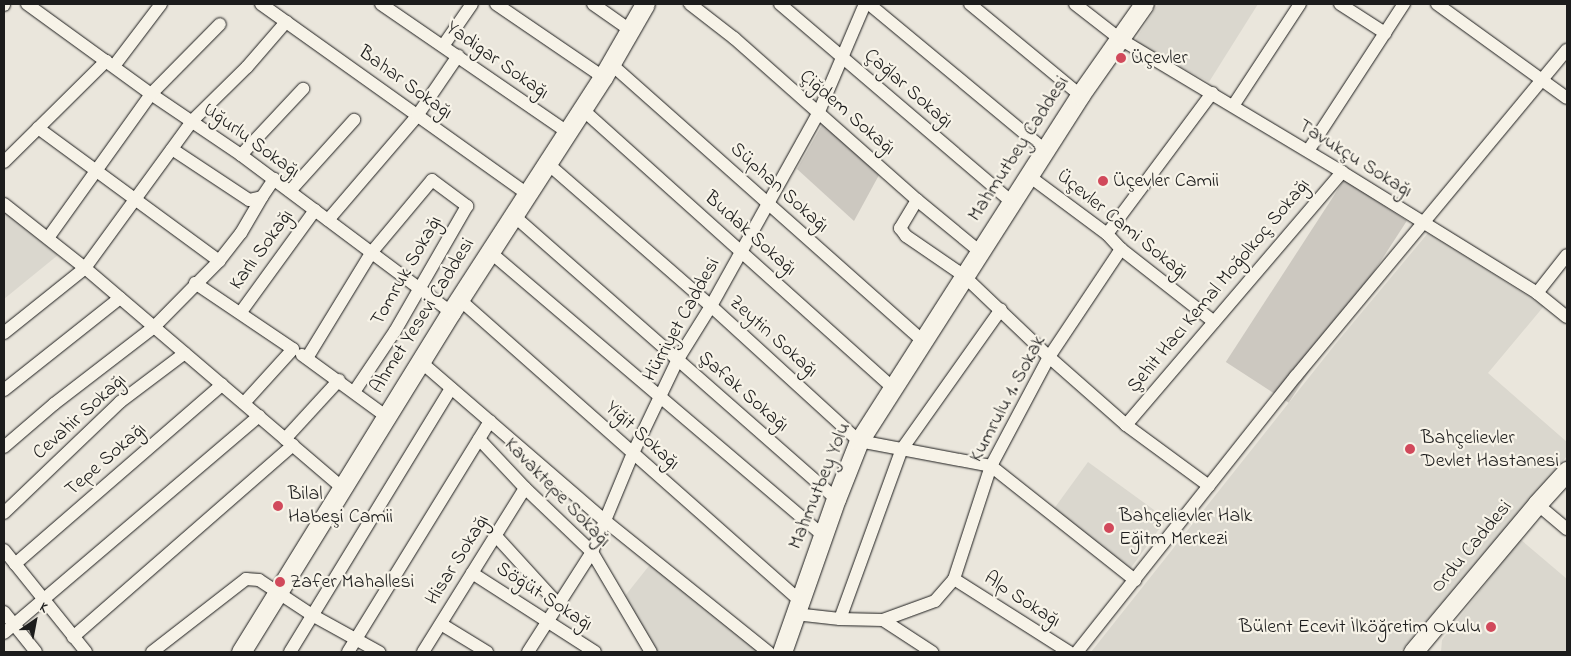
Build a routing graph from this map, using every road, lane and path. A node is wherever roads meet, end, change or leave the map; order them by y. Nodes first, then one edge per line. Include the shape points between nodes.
1 (27, 4) edge
2 (161, 4) edge
3 (261, 4) edge
4 (381, 4) edge
5 (472, 4) edge
6 (496, 4) edge
7 (593, 4) edge
8 (645, 4) edge
9 (690, 4) edge
10 (780, 4) edge
11 (867, 4) edge
12 (970, 4) edge
13 (1075, 4) edge
14 (1144, 4) edge
15 (1300, 4) edge
16 (1340, 4) edge
17 (1404, 4) edge
18 (1437, 4) edge
19 (286, 22) junction
20 (220, 24) dead end
21 (630, 30) junction
22 (1385, 33) junction
23 (1120, 40) junction
24 (443, 46) junction
25 (1567, 50) edge
26 (458, 56) junction
27 (843, 57) junction
28 (110, 63) junction
29 (607, 70) junction
30 (1544, 80) junction
31 (303, 89) dead end
32 (1212, 93) junction
33 (151, 94) junction
34 (1080, 95) junction
35 (1567, 98) edge
36 (1233, 106) junction
37 (582, 109) junction
38 (818, 114) junction
39 (417, 116) junction
40 (354, 120) dead end
41 (192, 121) junction
42 (38, 128) junction
43 (567, 132) junction
44 (172, 149) junction
45 (1045, 150) junction
46 (1308, 151) junction
47 (241, 155) junction
48 (4, 162) edge
49 (547, 163) junction
50 (96, 171) junction
51 (1342, 172) junction
52 (1029, 176) junction
53 (274, 179) junction
54 (290, 191) junction
55 (527, 194) junction
56 (262, 198) junction
57 (135, 199) junction
58 (917, 200) junction
59 (1012, 202) junction
60 (4, 204) edge
61 (769, 204) junction
62 (315, 210) junction
63 (513, 215) junction
64 (328, 220) junction
65 (1423, 223) junction
66 (1107, 234) junction
67 (48, 238) junction
68 (1121, 249) junction
69 (741, 251) junction
70 (979, 251) junction
71 (371, 252) junction
72 (490, 252) junction
73 (1567, 255) edge
74 (219, 261) junction
75 (85, 268) junction
76 (963, 275) junction
77 (195, 283) junction
78 (419, 288) junction
79 (1537, 293) junction
80 (120, 298) junction
81 (455, 306) junction
82 (711, 306) junction
83 (1001, 309) junction
84 (241, 312) junction
85 (1567, 317) edge
86 (935, 321) joint
87 (1214, 322) junction
88 (154, 327) junction
89 (4, 333) edge
90 (922, 340) junction
91 (293, 349) junction
92 (184, 353) junction
93 (1049, 357) junction
94 (307, 358) junction
95 (678, 359) junction
96 (421, 362) junction
97 (339, 380) junction
98 (222, 385) junction
99 (892, 387) junction
100 (452, 388) junction
101 (4, 390) edge
102 (354, 392) junction
103 (659, 399) junction
104 (244, 403) junction
105 (259, 416) junction
106 (387, 417) junction
107 (490, 421) junction
108 (1126, 425) junction
109 (479, 439) junction
110 (289, 442) junction
111 (859, 442) junction
112 (4, 447) edge
113 (902, 449) junction
114 (633, 454) junction
115 (991, 466) junction
116 (1567, 471) edge
117 (1209, 486) junction
118 (343, 488) junction
119 (525, 488) junction
120 (836, 499) junction
121 (1537, 504) junction
122 (4, 513) edge
123 (604, 520) junction
124 (1567, 530) edge
125 (495, 535) junction
126 (823, 535) junction
127 (4, 550) edge
128 (592, 552) junction
129 (15, 564) junction
130 (472, 573) junction
131 (954, 578) junction
132 (1135, 580) junction
133 (279, 593) junction
134 (43, 599) junction
135 (558, 604) junction
136 (797, 608) junction
137 (4, 612) edge
138 (312, 615) junction
139 (840, 619) junction
140 (884, 620) junction
141 (547, 622) junction
142 (440, 624) junction
143 (9, 628) edge
144 (73, 637) junction
145 (356, 639) junction
146 (36, 652) edge
147 (86, 652) edge
148 (152, 652) edge
149 (241, 652) edge
150 (290, 652) edge
151 (348, 652) edge
152 (379, 652) edge
153 (423, 652) edge
154 (486, 652) edge
155 (528, 652) edge
156 (595, 652) edge
157 (651, 652) edge
158 (768, 652) edge
159 (782, 652) edge
160 (932, 652) edge
161 (1069, 652) edge
162 (1078, 652) edge
163 (1414, 652) edge

1 - 28 street, Uğurlu Sokağı
2 - 28 street
3 - 19 street, Bahar Sokağı
4 - 24 street, Yadigar Sokağı
5 - 24 street
6 - 29 street, Süphan Sokağı
7 - 21 street
8 - 21 street, Ahmet Yesevi Caddesi
9 - 38 street, Çiğdem Sokağı via 734,38
10 - 27 street, Çağlar Sokağı
11 - 27 street, Hürriyet Caddesi
11 - 45 street
12 - 34 street
13 - 23 street, Tavukçu Sokağı
14 - 23 street, Mahmutbey Caddesi
15 - 36 street
16 - 22 street
17 - 22 street
18 - 30 street
19 - 39 street, Bahar Sokağı
19 - 41 street via 247,67
20 - 33 street
21 - 29 street, Ahmet Yesevi Caddesi
22 - 46 street
23 - 32 street, Tavukçu Sokağı
23 - 34 street, Mahmutbey Caddesi
24 - 26 street, Yadigar Sokağı
25 - 30 street
26 - 39 street
26 - 43 street, Yadigar Sokağı
27 - 38 street, Hürriyet Caddesi
27 - 59 street, Çağlar Sokağı
28 - 33 street, Uğurlu Sokağı
28 - 42 street
29 - 37 street, Ahmet Yesevi Caddesi
29 - 61 street, Süphan Sokağı
30 - 35 street
30 - 65 street
31 - 47 street
32 - 36 street, Tavukçu Sokağı
32 - 66 street
33 - 41 street, Uğurlu Sokağı
33 - 50 street
34 - 45 street, Mahmutbey Caddesi
36 - 46 street, Tavukçu Sokağı
37 - 43 street, Ahmet Yesevi Caddesi
37 - 69 street, Budak Sokağı
38 - 58 street, Çiğdem Sokağı
38 - 61 street, Hürriyet Caddesi
39 - 55 street, Bahar Sokağı
39 - 64 street
40 - 54 street
41 - 44 street
41 - 47 street, Uğurlu Sokağı
42 - 48 street
42 - 50 street
43 - 49 street, Ahmet Yesevi Caddesi
44 - 56 street via 248,200
44 - 57 street
45 - 52 street, Mahmutbey Caddesi
46 - 51 street, Tavukçu Sokağı
47 - 53 street, Uğurlu Sokağı
49 - 55 street, Ahmet Yesevi Caddesi
49 - 82 street, Zeytin Sokağı
50 - 57 street
50 - 67 street
51 - 65 street, Tavukçu Sokağı
51 - 87 street, Şehit Hacı Kemal Moğolkoç Sokağı
52 - 59 street, Mahmutbey Caddesi
52 - 66 street, Üçevler Cami Sokağı
53 - 54 street, Uğurlu Sokağı
53 - 56 street
54 - 62 street, Uğurlu Sokağı
55 - 63 street, Ahmet Yesevi Caddesi
56 - 74 street
57 - 74 street
57 - 75 street
58 - 70 street, Çiğdem Sokağı
58 - 76 street via 900,228 906,236
59 - 70 street, Mahmutbey Caddesi
60 - 67 street
61 - 69 street, Hürriyet Caddesi
61 - 90 street, Süphan Sokağı
62 - 64 street, Uğurlu Sokağı
62 - 84 street, Karlı Sokağı
63 - 72 street, Ahmet Yesevi Caddesi
63 - 95 street, Şafak Sokağı
64 - 71 street, Uğurlu Sokağı
65 - 79 street, Tavukçu Sokağı
65 - 117 street
66 - 68 street, Üçevler Cami Sokağı
67 - 75 street
68 - 87 street, Üçevler Cami Sokağı
68 - 93 street, Kumrulu 1. Sokak
69 - 82 street, Hürriyet Caddesi
69 - 99 street, Budak Sokağı
70 - 76 street, Mahmutbey Caddesi
71 - 78 street, Uğurlu Sokağı
71 - 78 street, Tomruk Sokağı via 432,180 468,206
71 - 94 street
72 - 81 street, Ahmet Yesevi Caddesi
72 - 103 street
73 - 79 street
74 - 77 street
75 - 80 street
75 - 89 street
76 - 83 street
76 - 86 street, Mahmutbey Caddesi
77 - 84 street
77 - 88 street
78 - 81 street, Uğurlu Sokağı
78 - 102 street, Tomruk Sokağı
79 - 85 street, Tavukçu Sokağı
80 - 88 street
80 - 101 street
81 - 96 street, Ahmet Yesevi Caddesi
81 - 114 street, Yiğit Sokağı
82 - 95 street, Hürriyet Caddesi
82 - 111 street, Zeytin Sokağı
83 - 93 street
83 - 113 street
84 - 91 street
86 - 90 street, Mahmutbey Yolu
87 - 108 street, Şehit Hacı Kemal Moğolkoç Sokağı
88 - 92 street
88 - 112 street
90 - 99 street, Mahmutbey Yolu
91 - 94 street
91 - 104 street
92 - 98 street
92 - 122 street, Cevahir Sokağı via 120,402
93 - 108 street
93 - 115 street, Kumrulu 1. Sokak
94 - 97 street
95 - 103 street, Hürriyet Caddesi
95 - 120 street, Şafak Sokağı
96 - 100 street
96 - 106 street, Ahmet Yesevi Caddesi
97 - 102 street
97 - 110 street
98 - 104 street
98 - 129 street, Tepe Sokağı
99 - 111 street, Mahmutbey Yolu
100 - 107 street
100 - 138 street
102 - 106 street
103 - 114 street, Hürriyet Caddesi
103 - 126 street
104 - 105 street
105 - 110 street
105 - 134 street
106 - 118 street, Ahmet Yesevi Caddesi
107 - 109 street
107 - 123 street
108 - 117 street
109 - 119 street, Kavaktepe Sokağı
109 - 145 street
110 - 118 street
110 - 144 street
111 - 113 street
111 - 120 street, Mahmutbey Yolu
113 - 115 street
113 - 139 street
114 - 123 street, Hürriyet Caddesi
114 - 136 street, Yiğit Sokağı
115 - 131 street, Kumrulu 1. Sokak
115 - 132 street
116 - 121 street, Ordu Caddesi
117 - 132 street
118 - 133 street, Ahmet Yesevi Caddesi
119 - 125 street, Hisar Sokağı
119 - 128 street, Kavaktepe Sokağı
120 - 126 street, Mahmutbey Yolu
121 - 124 street
121 - 163 street, Ordu Caddesi
123 - 128 street, Hürriyet Caddesi
123 - 158 street
125 - 130 street, Hisar Sokağı
125 - 135 street
126 - 136 street, Mahmutbey Yolu
127 - 129 street
128 - 135 street, Hürriyet Caddesi
128 - 157 street, Kavaktepe Sokağı
129 - 134 street
130 - 141 street, Söğüt Sokağı
130 - 142 street, Hisar Sokağı
131 - 140 street via 935,601
131 - 161 street, Alp Sokağı
132 - 162 street
133 - 138 street
133 - 148 street via 259,580 246,579
133 - 149 street, Ahmet Yesevi Caddesi
134 - 143 street
134 - 144 street
135 - 141 street, Hürriyet Caddesi
136 - 139 street
136 - 159 street, Mahmutbey Yolu
137 - 143 street
138 - 145 street
138 - 150 street
139 - 140 street
140 - 160 street
141 - 155 street, Hürriyet Caddesi
141 - 156 street, Söğüt Sokağı
142 - 153 street, Hisar Sokağı
142 - 154 street
143 - 146 street
144 - 147 street
145 - 151 street
145 - 152 street

